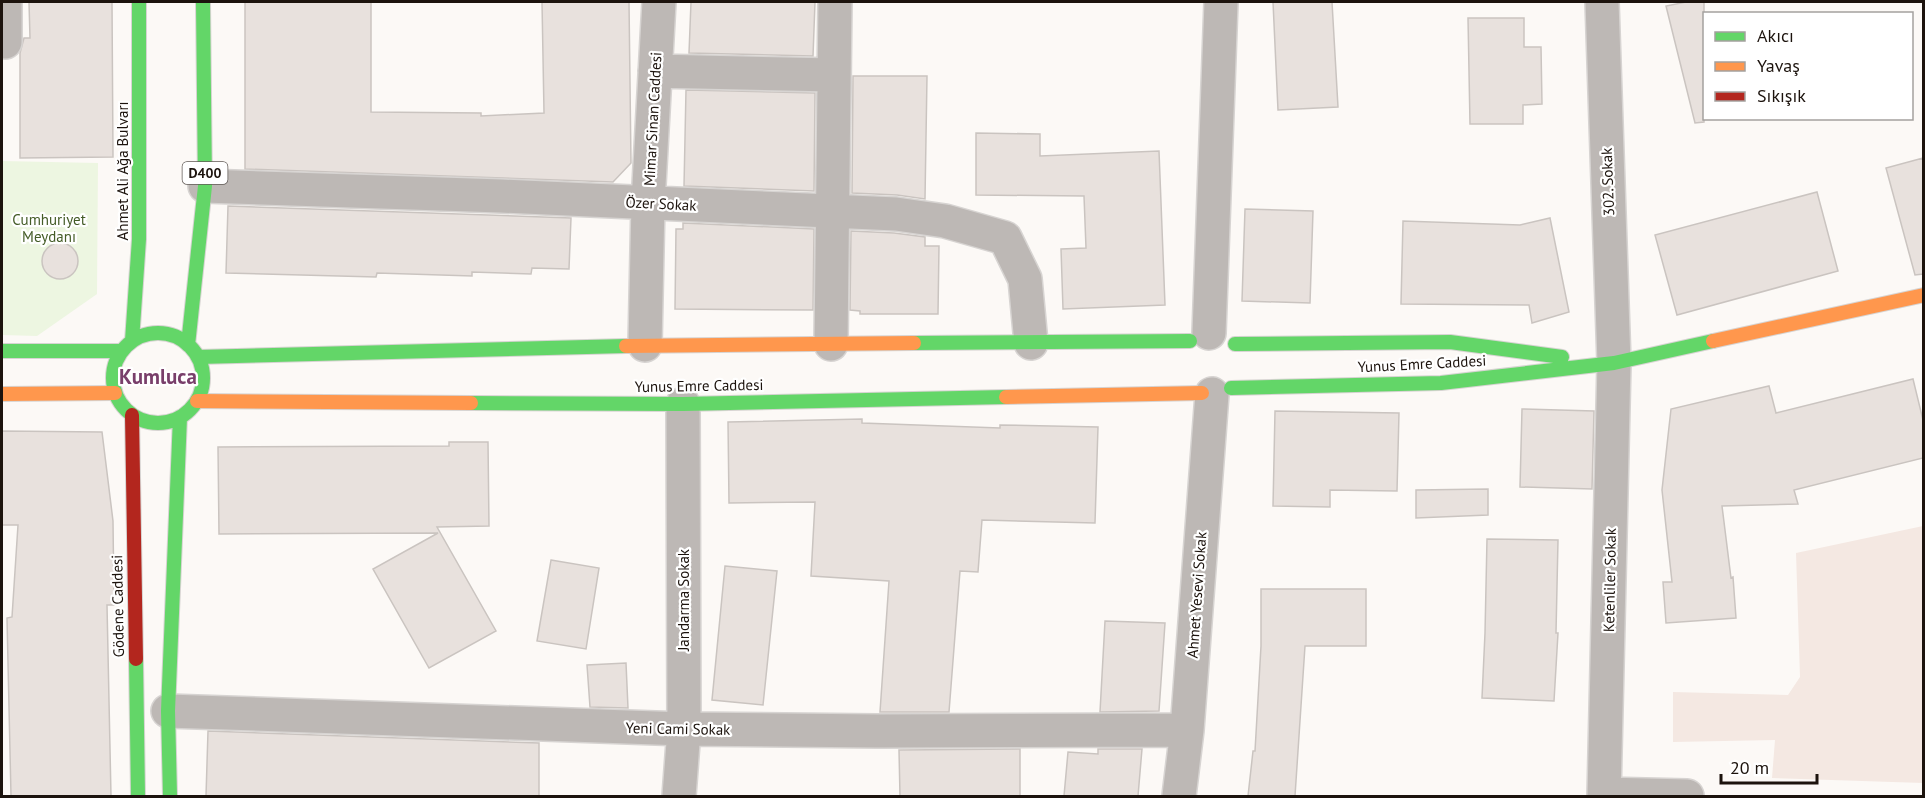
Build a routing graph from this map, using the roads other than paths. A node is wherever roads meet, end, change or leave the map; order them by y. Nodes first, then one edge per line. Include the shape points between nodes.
1 (5, 2) edge
2 (140, 2) edge
3 (203, 2) edge
4 (659, 2) edge
5 (835, 2) edge
6 (1221, 2) edge
7 (1602, 2) edge
8 (5, 42) dead end
9 (655, 70) junction
10 (834, 75) junction
11 (205, 186) junction
12 (648, 203) junction
13 (832, 212) junction
14 (1923, 295) edge
15 (1211, 340) junction
16 (132, 341) junction
17 (1031, 343) junction
18 (831, 344) junction
19 (188, 345) junction
20 (645, 345) junction
21 (2, 351) edge
22 (121, 351) junction
23 (198, 357) junction
24 (1614, 363) junction
25 (1208, 388) junction
26 (115, 393) junction
27 (2, 394) edge
28 (197, 401) junction
29 (683, 404) junction
30 (132, 415) junction
31 (180, 417) junction
32 (168, 711) junction
33 (684, 729) junction
34 (1187, 730) junction
35 (1604, 795) edge
36 (138, 796) edge
37 (170, 796) edge
38 (679, 796) edge
39 (1179, 796) edge
40 (1687, 796) edge

1 - 8 street
2 - 16 main road, Ahmet Ali Ağa Bulvarı via 139,239
3 - 11 main road, D400
4 - 9 street, Mimar Sinan Caddesi
5 - 10 street
6 - 15 street
7 - 24 street, 302. Sokak
9 - 10 street
9 - 12 street, Mimar Sinan Caddesi
10 - 13 street
11 - 12 street, Özer Sokak
11 - 19 main road, D400
12 - 13 street, Özer Sokak
12 - 20 street, Mimar Sinan Caddesi
13 - 17 street, Özer Sokak via 896,214 945,221 1005,238 1025,279
13 - 18 street
14 - 24 main road, Yunus Emre Caddesi
15 - 17 main road, Yunus Emre Caddesi
15 - 24 main road, Yunus Emre Caddesi via 1450,342
15 - 25 main road via 1240,352 1242,367
16 - 19 main road via 160,332 176,336
16 - 22 main road
17 - 18 main road, Yunus Emre Caddesi
18 - 20 main road, Yunus Emre Caddesi
19 - 23 main road
20 - 23 main road, Yunus Emre Caddesi
21 - 22 main road
22 - 26 main road via 114,364
23 - 28 main road via 202,387
24 - 25 main road, Yunus Emre Caddesi via 1440,383
24 - 35 street, Ketenliler Sokak
25 - 29 main road, Yunus Emre Caddesi
25 - 34 street, Ahmet Yesevi Sokak
26 - 27 main road
26 - 30 main road
28 - 29 main road, Yunus Emre Caddesi
28 - 31 main road
29 - 33 street, Jandarma Sokak
30 - 31 main road via 156,423
30 - 36 main road, Gödene Caddesi
31 - 32 main road
32 - 33 street, Yeni Cami Sokak
32 - 37 main road
33 - 34 street, Yeni Cami Sokak
33 - 38 street, Jandarma Sokak
34 - 39 street, Ahmet Yesevi Sokak
35 - 40 street

